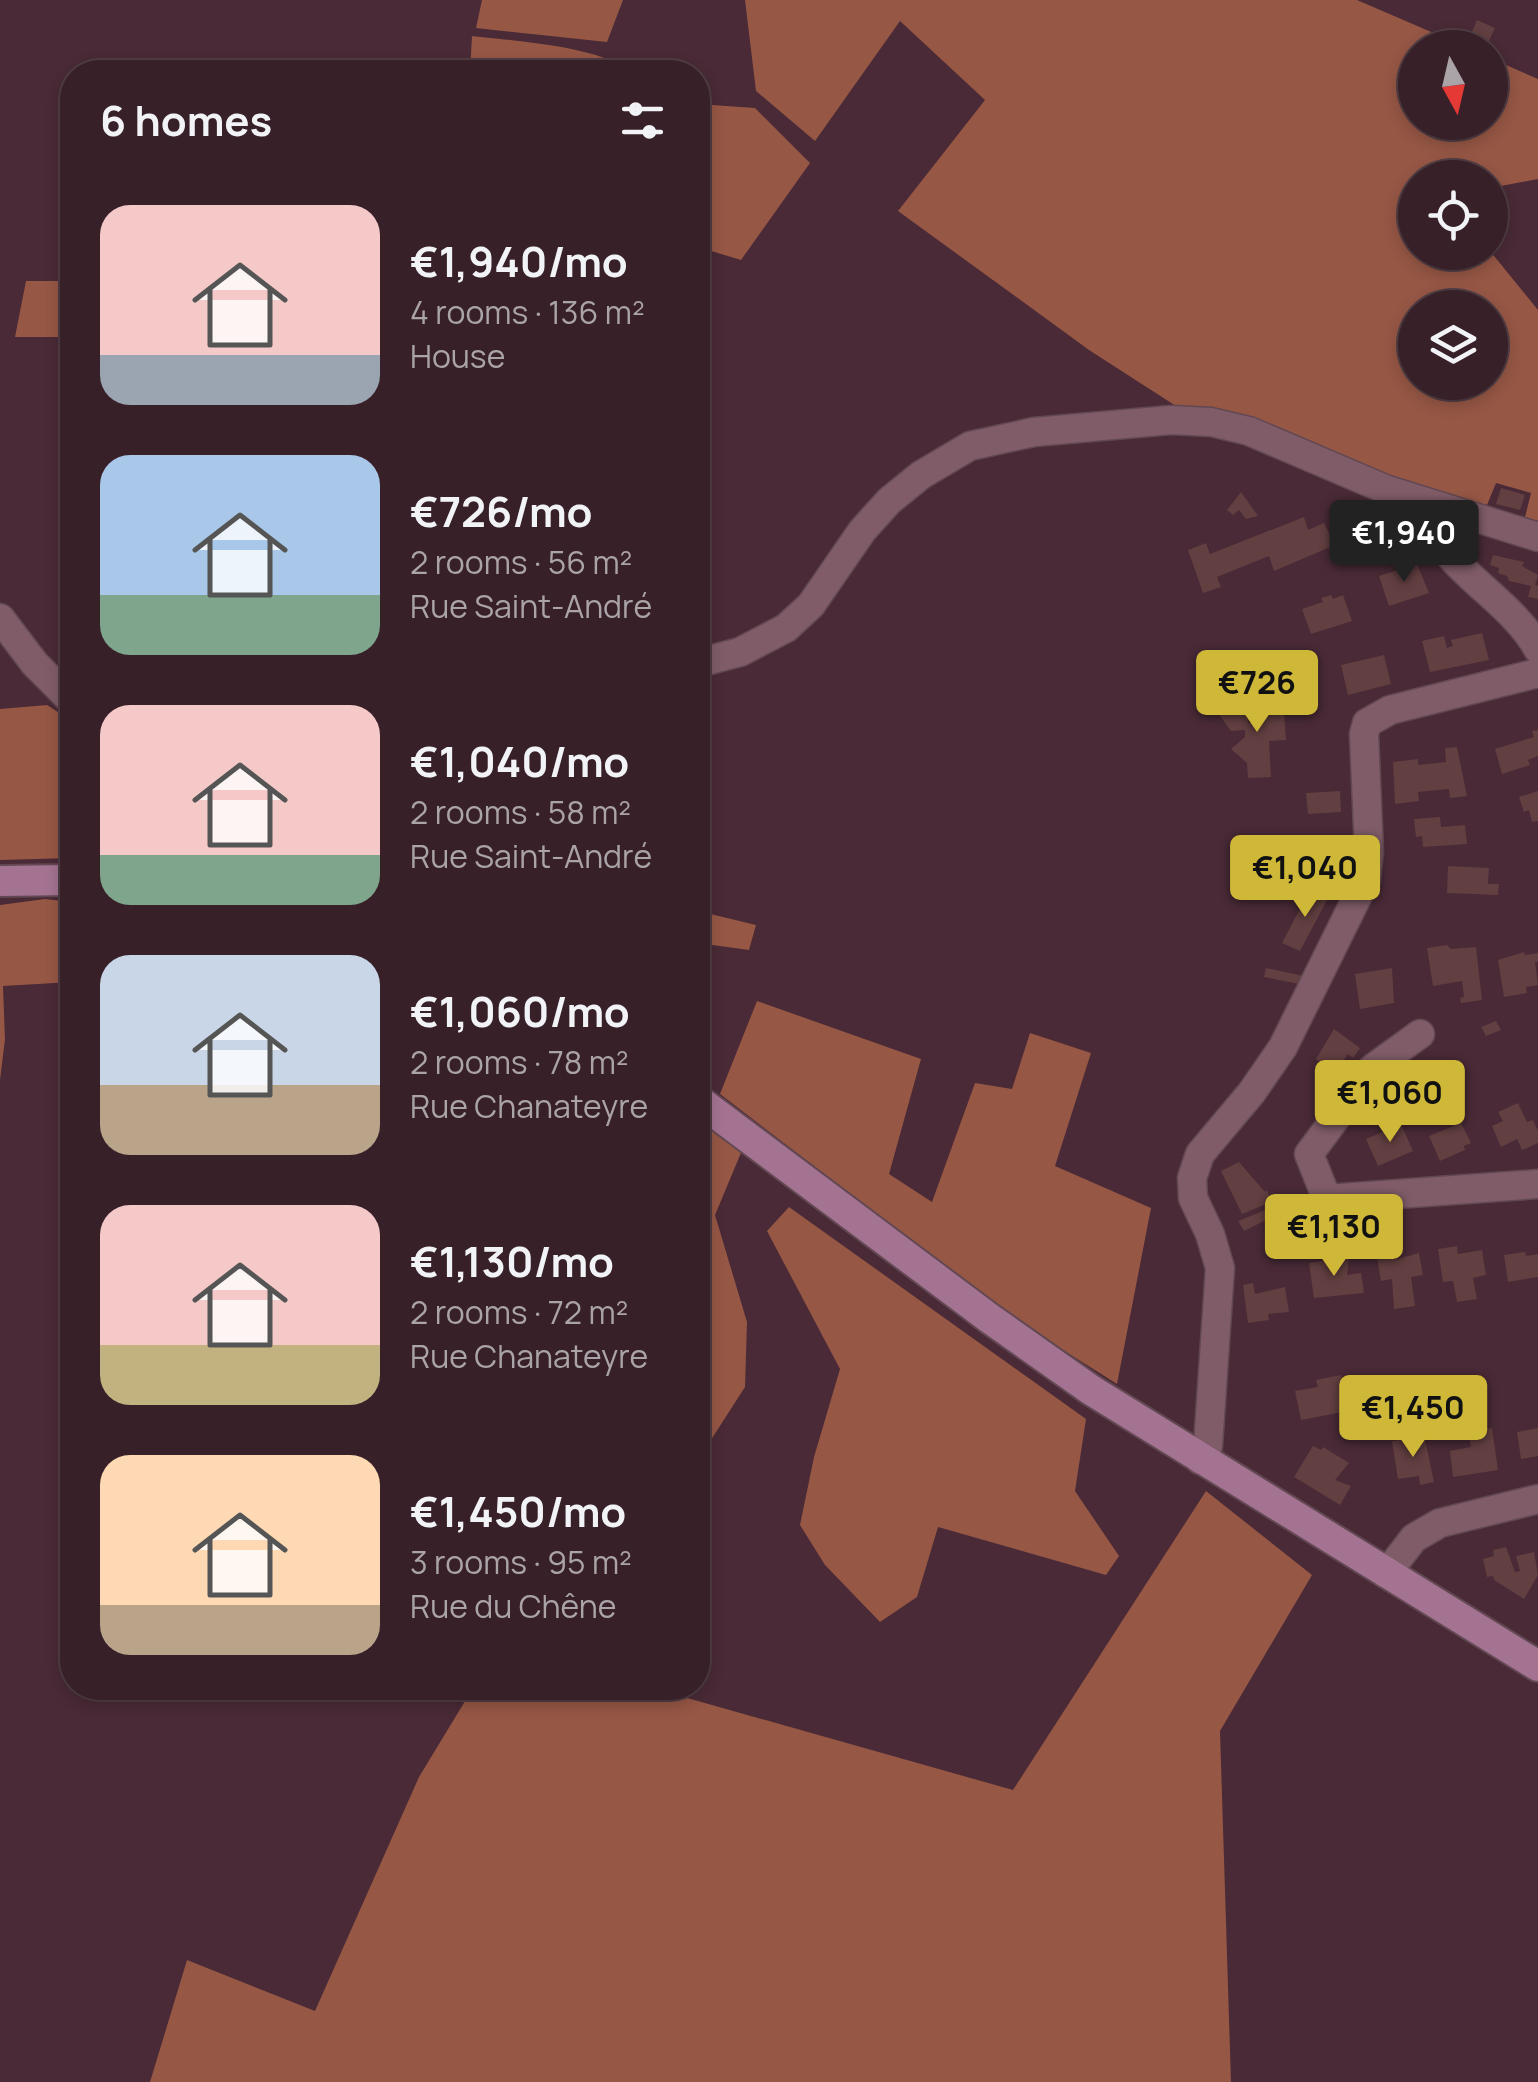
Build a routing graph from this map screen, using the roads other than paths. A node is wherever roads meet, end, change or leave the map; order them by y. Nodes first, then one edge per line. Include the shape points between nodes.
1 (1431, 506) junction
2 (1538, 537) edge
3 (0, 618) edge
4 (1538, 649) edge
5 (710, 660) edge
6 (1538, 673) edge
7 (60, 689) edge
8 (60, 880) edge
9 (0, 882) edge
10 (1420, 1034) dead end
11 (710, 1109) edge
12 (1538, 1184) edge
13 (1200, 1460) junction
14 (1538, 1499) edge
15 (1386, 1574) junction
16 (1538, 1666) edge

1 - 2 street
1 - 4 street via 1427,518 1436,537
1 - 5 street via 1249,431 1211,422 1171,420 1002,438 960,451 904,488 873,517 810,606 786,628
3 - 7 street
6 - 13 street via 1390,710 1367,723 1368,866 1359,896 1283,1047 1200,1154 1192,1178 1220,1268 1208,1446
8 - 9 main road
10 - 12 street via 1372,1068 1309,1154 1327,1199
11 - 13 main road via 989,1318
13 - 15 main road
14 - 15 street via 1440,1524 1414,1538
15 - 16 main road

